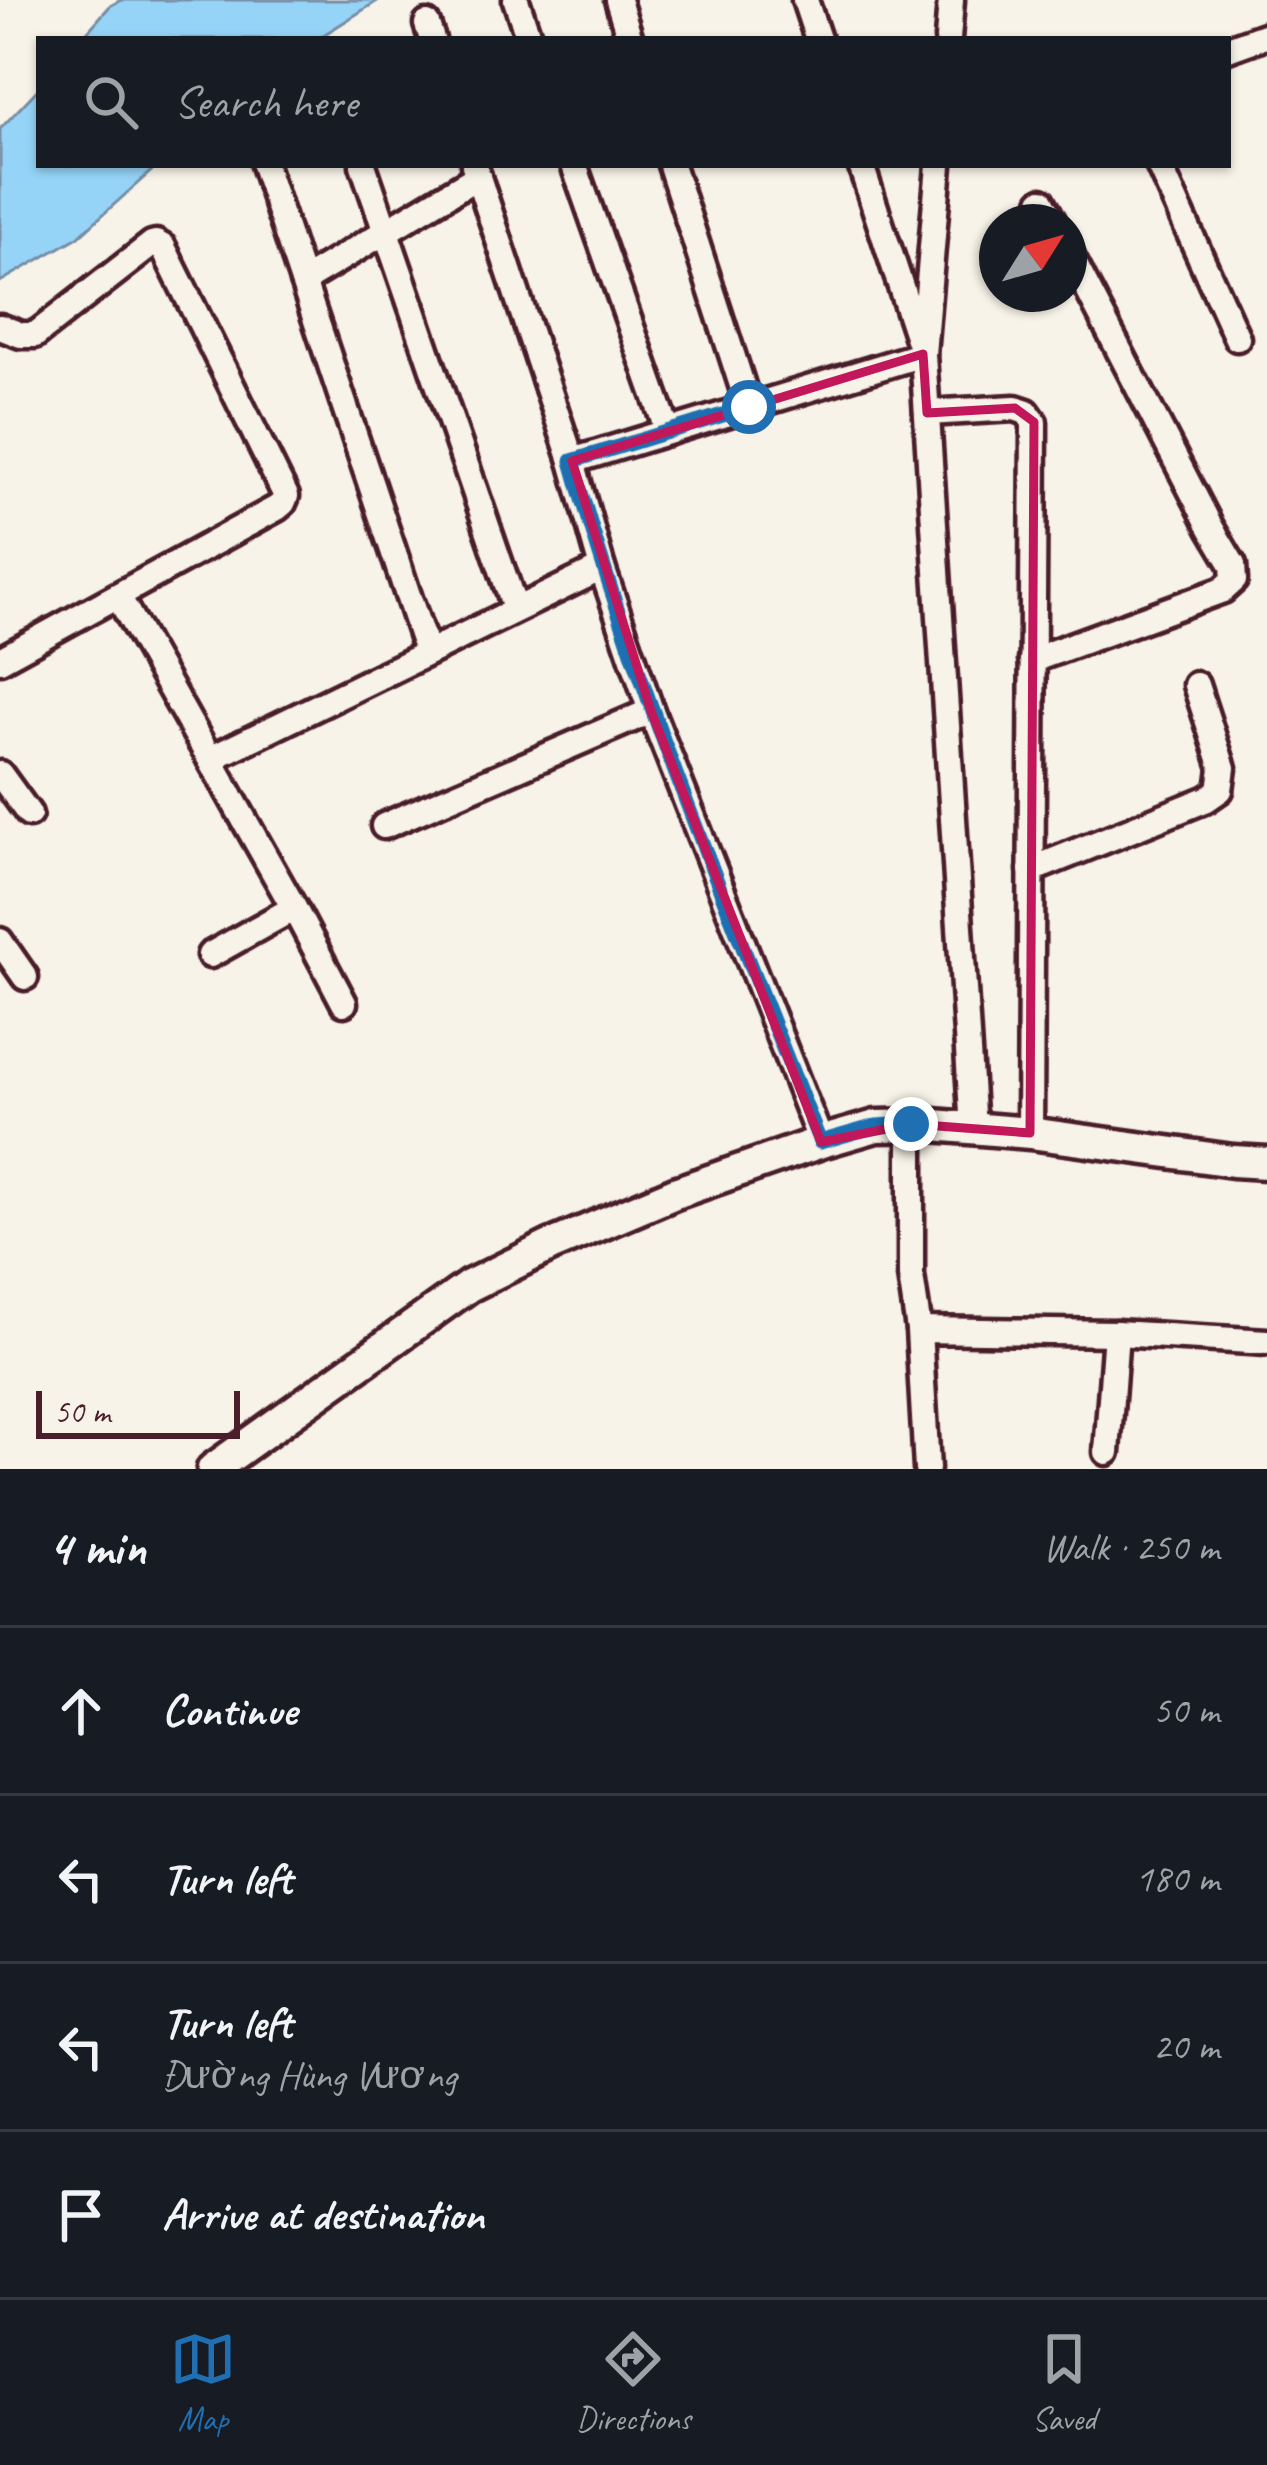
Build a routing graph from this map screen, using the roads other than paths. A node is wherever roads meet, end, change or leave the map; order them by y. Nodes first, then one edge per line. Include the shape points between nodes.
1 (515, 0) edge
2 (618, 0) edge
3 (805, 0) edge
4 (951, 0) edge
5 (1267, 35) edge
6 (528, 36) edge
7 (629, 36) edge
8 (817, 36) edge
9 (948, 36) edge
10 (1231, 48) edge
11 (265, 168) edge
12 (364, 168) edge
13 (583, 168) edge
14 (672, 168) edge
15 (862, 168) edge
16 (939, 168) edge
17 (1160, 168) edge
18 (476, 171) edge
19 (384, 232) junction
20 (303, 281) junction
21 (1087, 289) edge
22 (0, 327) edge
23 (1237, 338) dead end
24 (923, 353) junction
25 (749, 407) junction
26 (928, 413) junction
27 (668, 432) junction
28 (572, 461) junction
29 (602, 568) junction
30 (118, 596) junction
31 (515, 608) junction
32 (427, 652) junction
33 (1032, 660) junction
34 (0, 661) edge
35 (1196, 685) dead end
36 (651, 711) junction
37 (210, 759) junction
38 (0, 773) edge
39 (29, 814) dead end
40 (384, 826) dead end
41 (1031, 870) junction
42 (294, 908) junction
43 (0, 941) edge
44 (210, 955) dead end
45 (25, 977) dead end
46 (344, 1003) dead end
47 (911, 1124) junction
48 (974, 1128) junction
49 (1030, 1133) junction
50 (820, 1142) junction
51 (1267, 1163) edge
52 (919, 1330) junction
53 (1116, 1333) junction
54 (1267, 1342) edge
55 (1107, 1452) dead end
56 (213, 1469) edge
57 (927, 1469) edge

1 - 6 street
2 - 7 street
3 - 8 street
4 - 9 street
5 - 10 street
11 - 20 street
12 - 19 street
13 - 27 street
14 - 25 street
15 - 24 street
16 - 24 street
17 - 23 street
18 - 19 street
18 - 28 street
19 - 20 street
19 - 31 street
20 - 32 street
21 - 33 street via 1234,580
22 - 30 street via 35,335 160,244 285,489 277,508
24 - 25 street
24 - 26 street
25 - 27 street
26 - 33 street via 1015,408 1034,422
26 - 48 street
27 - 28 street
28 - 29 street
29 - 31 street
29 - 36 street
30 - 34 street
30 - 37 street
31 - 32 street
32 - 37 street
33 - 41 street
35 - 41 street via 1223,768 1220,790
36 - 40 street
36 - 50 street
37 - 42 street
38 - 39 street
41 - 49 street
42 - 44 street
42 - 46 street
43 - 45 street
47 - 48 street
47 - 50 street
47 - 52 street
48 - 49 street
49 - 51 street
50 - 56 street via 676,1192 469,1286
52 - 53 street
52 - 57 street
53 - 54 street
53 - 55 street

